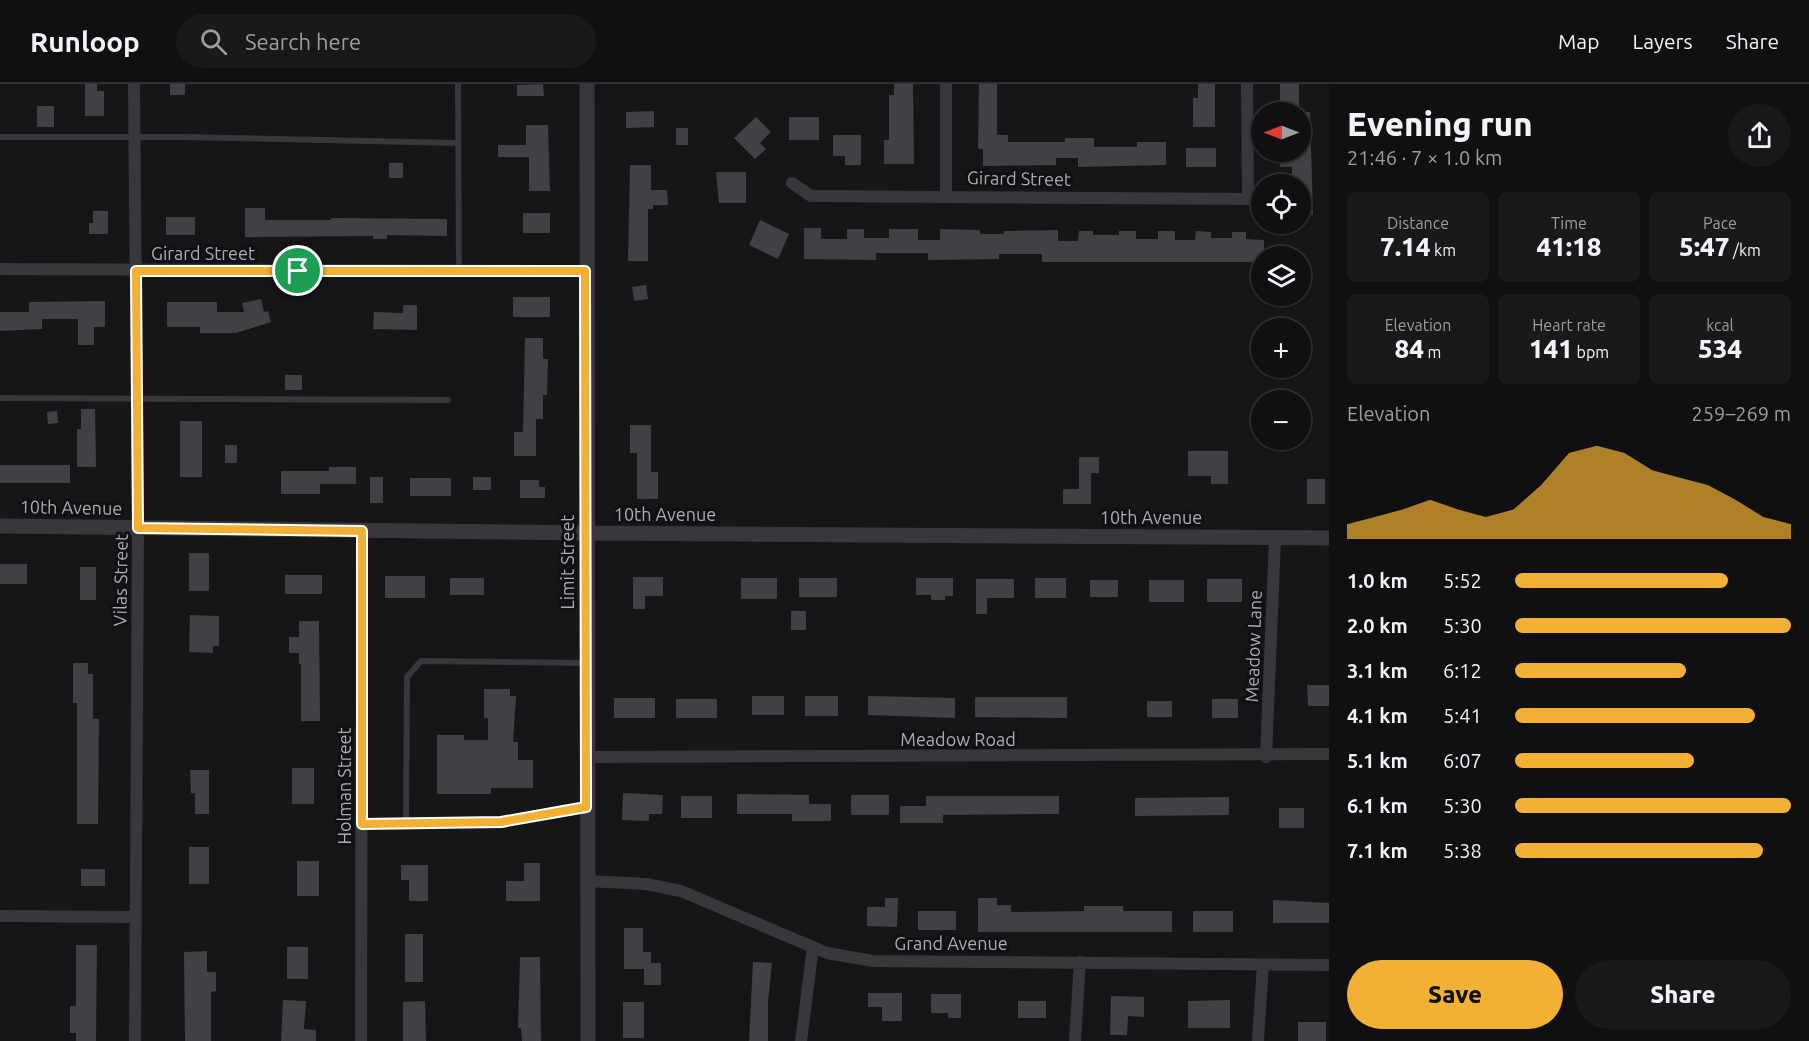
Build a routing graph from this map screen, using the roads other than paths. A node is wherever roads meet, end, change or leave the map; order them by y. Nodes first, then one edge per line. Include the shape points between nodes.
1 (134, 84) edge
2 (458, 84) edge
3 (587, 84) edge
4 (946, 84) edge
5 (1247, 84) edge
6 (0, 137) edge
7 (134, 137) junction
8 (458, 143) junction
9 (792, 183) dead end
10 (946, 196) junction
11 (0, 269) edge
12 (136, 271) junction
13 (459, 271) junction
14 (585, 271) junction
15 (0, 398) edge
16 (137, 398) junction
17 (448, 400) dead end
18 (0, 526) edge
19 (138, 528) junction
20 (362, 531) junction
21 (586, 533) junction
22 (1275, 538) junction
23 (1329, 538) edge
24 (586, 663) junction
25 (1329, 754) edge
26 (1266, 756) junction
27 (586, 757) junction
28 (586, 807) junction
29 (406, 823) junction
30 (362, 824) junction
31 (587, 881) junction
32 (0, 916) edge
33 (135, 917) junction
34 (813, 947) junction
35 (1080, 962) junction
36 (1263, 965) junction
37 (1329, 965) edge
38 (135, 1041) edge
39 (361, 1041) edge
40 (588, 1041) edge
41 (801, 1041) edge
42 (1075, 1041) edge
43 (1257, 1041) edge

1 - 7 street, Vilas Street
2 - 8 lane
3 - 14 street, Limit Street
4 - 10 street
5 - 10 street, Girard Street via 1248,199
6 - 7 lane
7 - 8 lane
7 - 12 street, Vilas Street
8 - 13 lane
9 - 10 street, Girard Street via 811,196
11 - 12 street, Girard Street
12 - 13 street, Girard Street
12 - 16 street, Vilas Street
13 - 14 street, Girard Street
14 - 21 street, Limit Street
15 - 16 lane
16 - 17 lane
16 - 19 street, Vilas Street
18 - 19 street, 10th Avenue
19 - 20 street, 10th Avenue
19 - 33 street, Vilas Street
20 - 21 street, 10th Avenue
20 - 30 street, Holman Street
21 - 22 street, 10th Avenue
21 - 24 street, Limit Street
22 - 23 street, 10th Avenue
22 - 26 street, Meadow Lane
24 - 27 street, Limit Street
24 - 29 lane via 421,662 407,677
25 - 26 street, Meadow Road
26 - 27 street, Meadow Road
27 - 28 street, Limit Street
28 - 29 lane via 501,822
28 - 31 street, Limit Street
29 - 30 lane
30 - 39 street, Holman Street
31 - 34 street, Grand Avenue via 646,884 681,891
31 - 40 street, Limit Street
32 - 33 street
33 - 38 street, Vilas Street
34 - 35 street, Grand Avenue via 873,961
34 - 41 street
35 - 36 street, Grand Avenue
35 - 42 street
36 - 37 street, Grand Avenue
36 - 43 street

